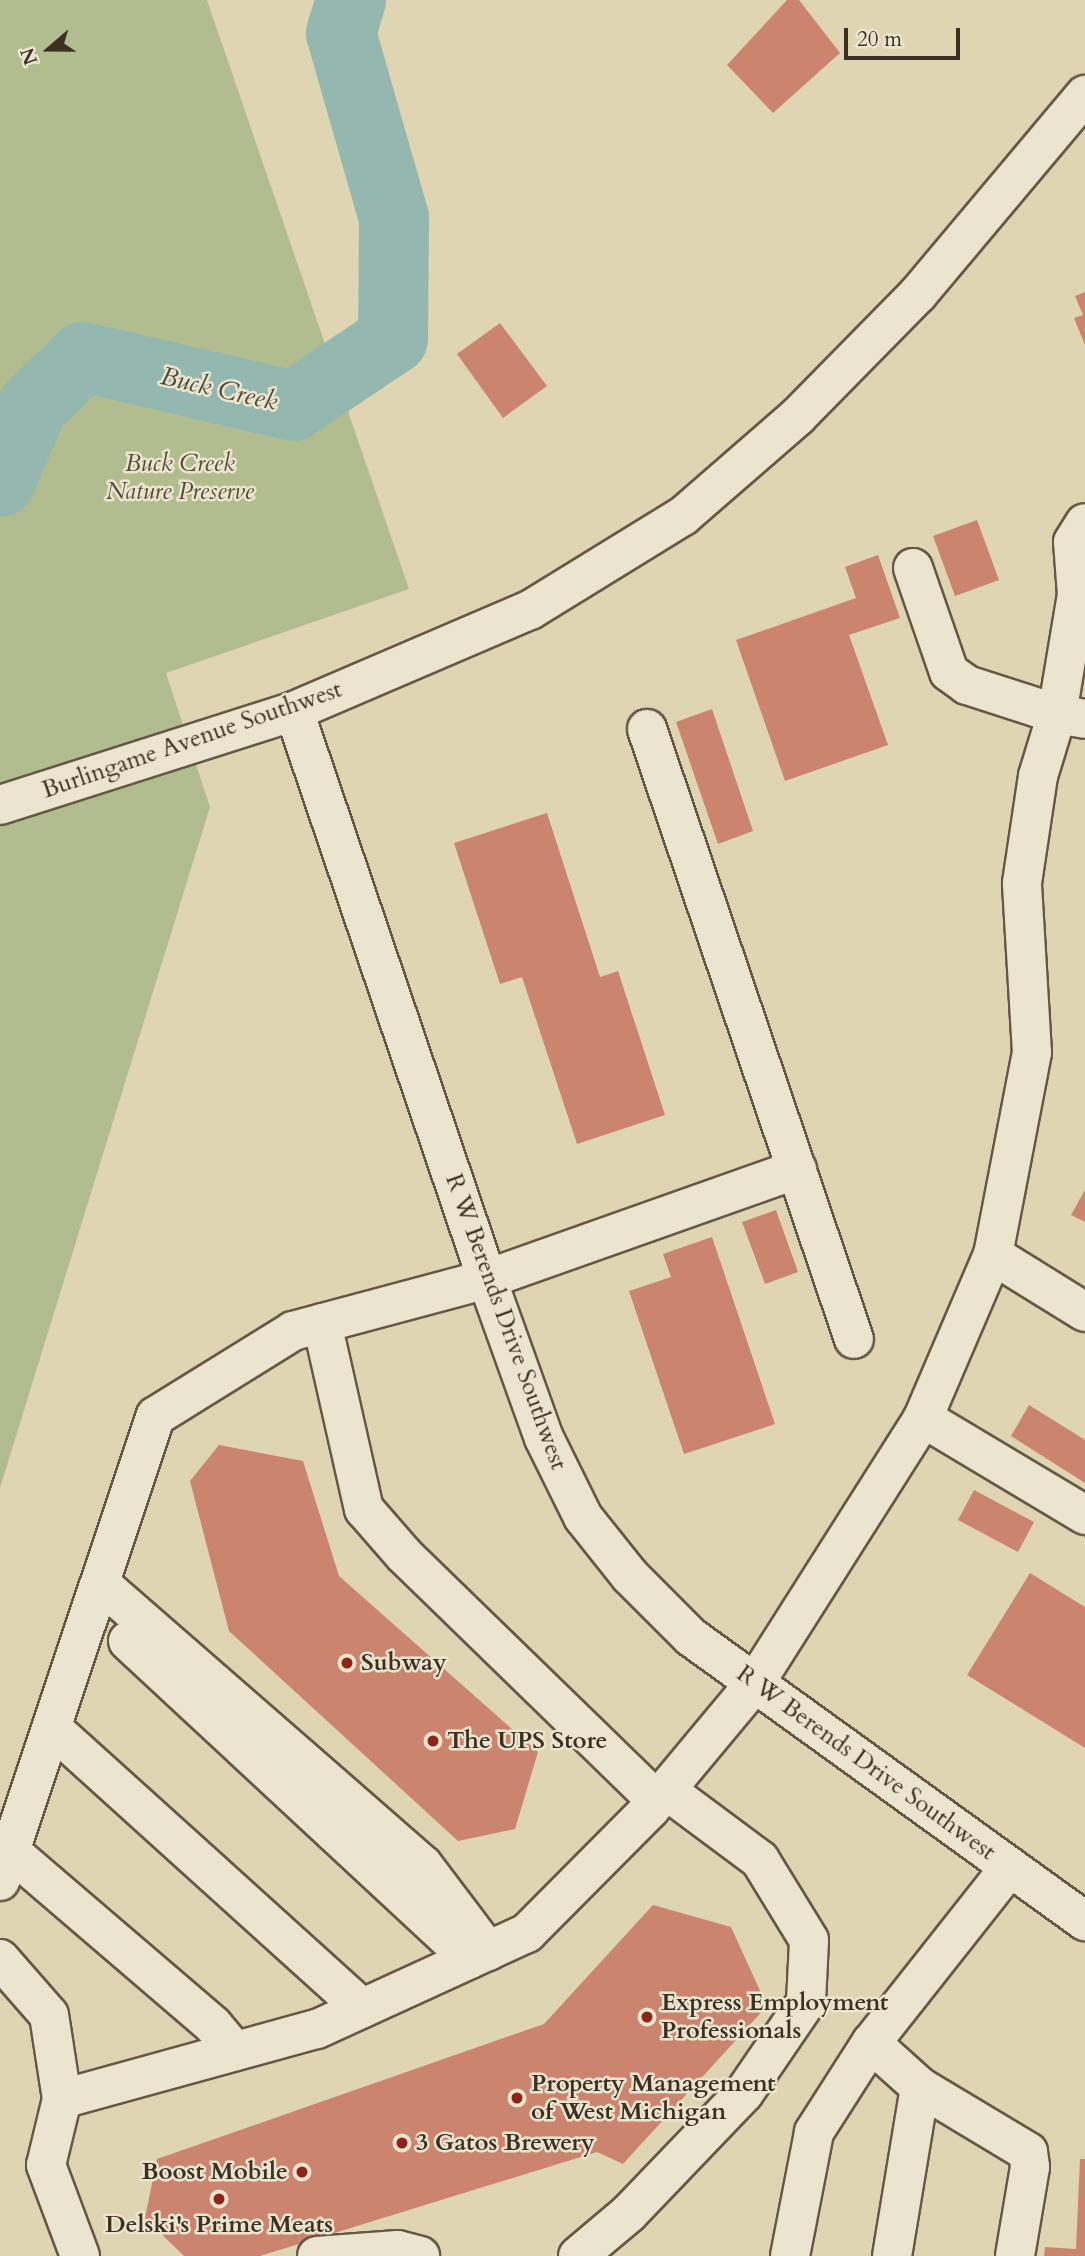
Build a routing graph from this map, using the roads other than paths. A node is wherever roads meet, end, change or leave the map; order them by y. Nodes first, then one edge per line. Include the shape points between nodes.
1 (1085, 94) edge
2 (1085, 523) edge
3 (913, 568) dead end
4 (294, 711) junction
5 (1071, 717) edge
6 (647, 729) dead end
7 (0, 804) edge
8 (797, 1170) junction
9 (993, 1255) junction
10 (487, 1279) junction
11 (1085, 1312) edge
12 (322, 1323) junction
13 (854, 1339) dead end
14 (923, 1418) junction
15 (1085, 1516) edge
16 (97, 1596) junction
17 (755, 1684) junction
18 (52, 1728) junction
19 (662, 1795) junction
20 (5, 1866) edge
21 (1010, 1867) junction
22 (1085, 1921) edge
23 (479, 1955) junction
24 (0, 1959) edge
25 (362, 2008) junction
26 (871, 2043) junction
27 (235, 2051) junction
28 (920, 2087) junction
29 (62, 2099) junction
30 (80, 2256) edge
31 (317, 2256) edge
32 (420, 2256) edge
33 (578, 2256) edge
34 (790, 2256) edge
35 (892, 2256) edge
36 (1015, 2256) edge

1 - 4 street, Burlingame Avenue Southwest via 918,294 797,416 683,516 530,610
2 - 5 street via 1073,542 1077,595
3 - 5 street via 950,672 967,685
4 - 7 street, Burlingame Avenue Southwest
4 - 10 street, R W Berends Drive Southwest
5 - 9 street via 1038,776 1022,883 1032,1053
6 - 8 street
8 - 10 street
8 - 13 street
9 - 11 street
9 - 14 street
10 - 12 street
10 - 17 street, R W Berends Drive Southwest via 544,1438 583,1517 630,1576 691,1637
12 - 16 street via 293,1331 156,1416
12 - 19 street via 364,1509 404,1555
14 - 15 street
14 - 17 street
16 - 18 street
16 - 23 street via 423,1865
17 - 19 street
17 - 21 street, R W Berends Drive Southwest
18 - 20 street
18 - 25 street
19 - 23 street via 527,1933
19 - 33 street via 760,1860 809,1940 806,2002 744,2093 628,2213
20 - 27 street via 213,2025
21 - 22 street, R W Berends Drive Southwest
21 - 26 street
23 - 25 street
24 - 29 street via 49,2015
25 - 27 street via 317,2029
26 - 28 street
26 - 34 street via 814,2132
27 - 29 street
28 - 35 street
28 - 36 street via 1028,2152 1030,2167
29 - 30 street via 46,2165
31 - 32 street via 398,2250

